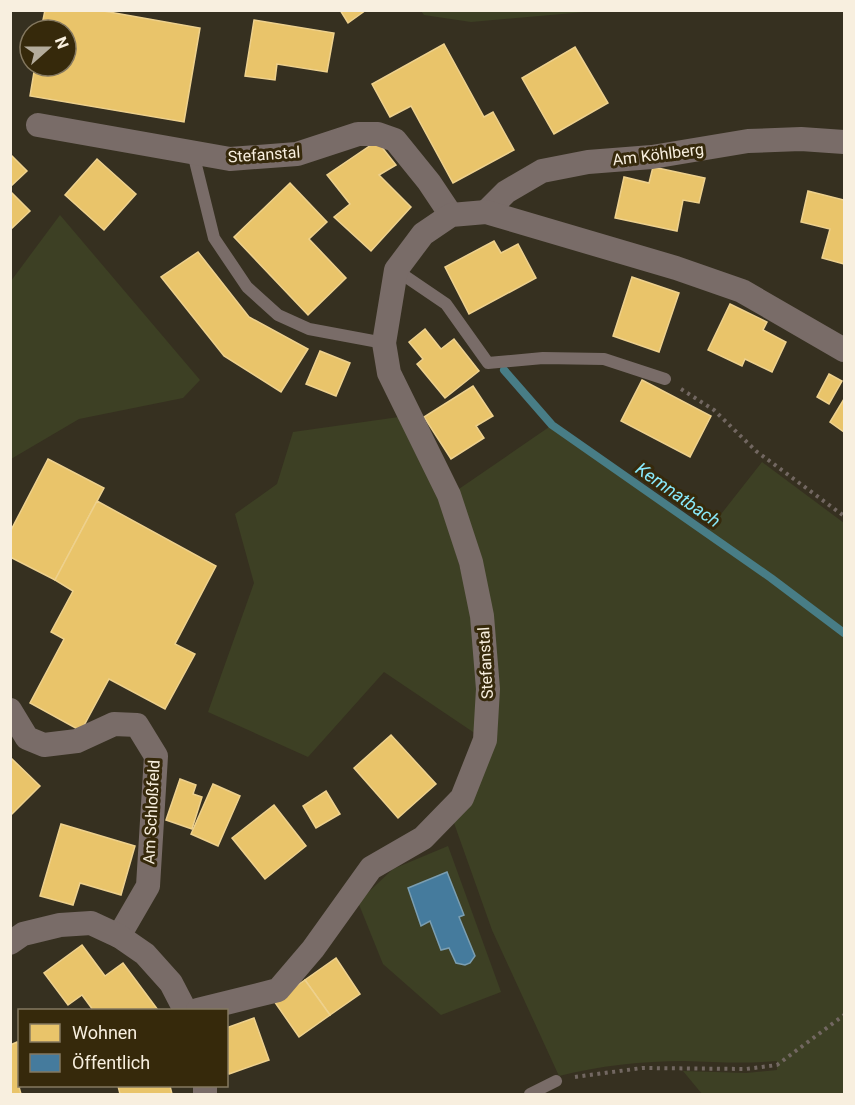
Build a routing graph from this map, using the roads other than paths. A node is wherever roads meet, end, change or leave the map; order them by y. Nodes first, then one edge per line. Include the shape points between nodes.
1 (39, 125) dead end
2 (844, 142) edge
3 (193, 153) junction
4 (486, 212) junction
5 (451, 215) junction
6 (396, 270) junction
7 (384, 343) junction
8 (844, 350) edge
9 (665, 379) road end
10 (10, 710) edge
11 (119, 936) junction
12 (10, 943) edge
13 (184, 1009) edge
14 (206, 1009) edge
15 (556, 1081) road end
16 (530, 1095) edge

1 - 3 street, Stefanstal
2 - 4 street, Am Köhlberg via 801,138 748,141 652,157 588,162 542,171 506,192
3 - 5 street, Stefanstal via 230,159 297,154 358,134 378,134 395,140
3 - 7 lane via 214,238 247,287 278,315 309,329
4 - 5 street, Stefanstal
4 - 8 street, Stefanstal via 742,291
5 - 6 street, Stefanstal via 423,234
6 - 7 street, Stefanstal
6 - 9 lane via 446,304 488,363 543,357 604,359
7 - 14 street, Stefanstal via 388,373 449,495 471,562 482,615 488,689 485,740 462,798 423,838 371,868 314,949 278,990
10 - 11 street, Am Schloßfeld via 27,738 44,745 77,741 114,724 137,725 156,756 148,886
11 - 12 street via 91,923 22,934
11 - 13 street via 145,954 171,983
15 - 16 lane

